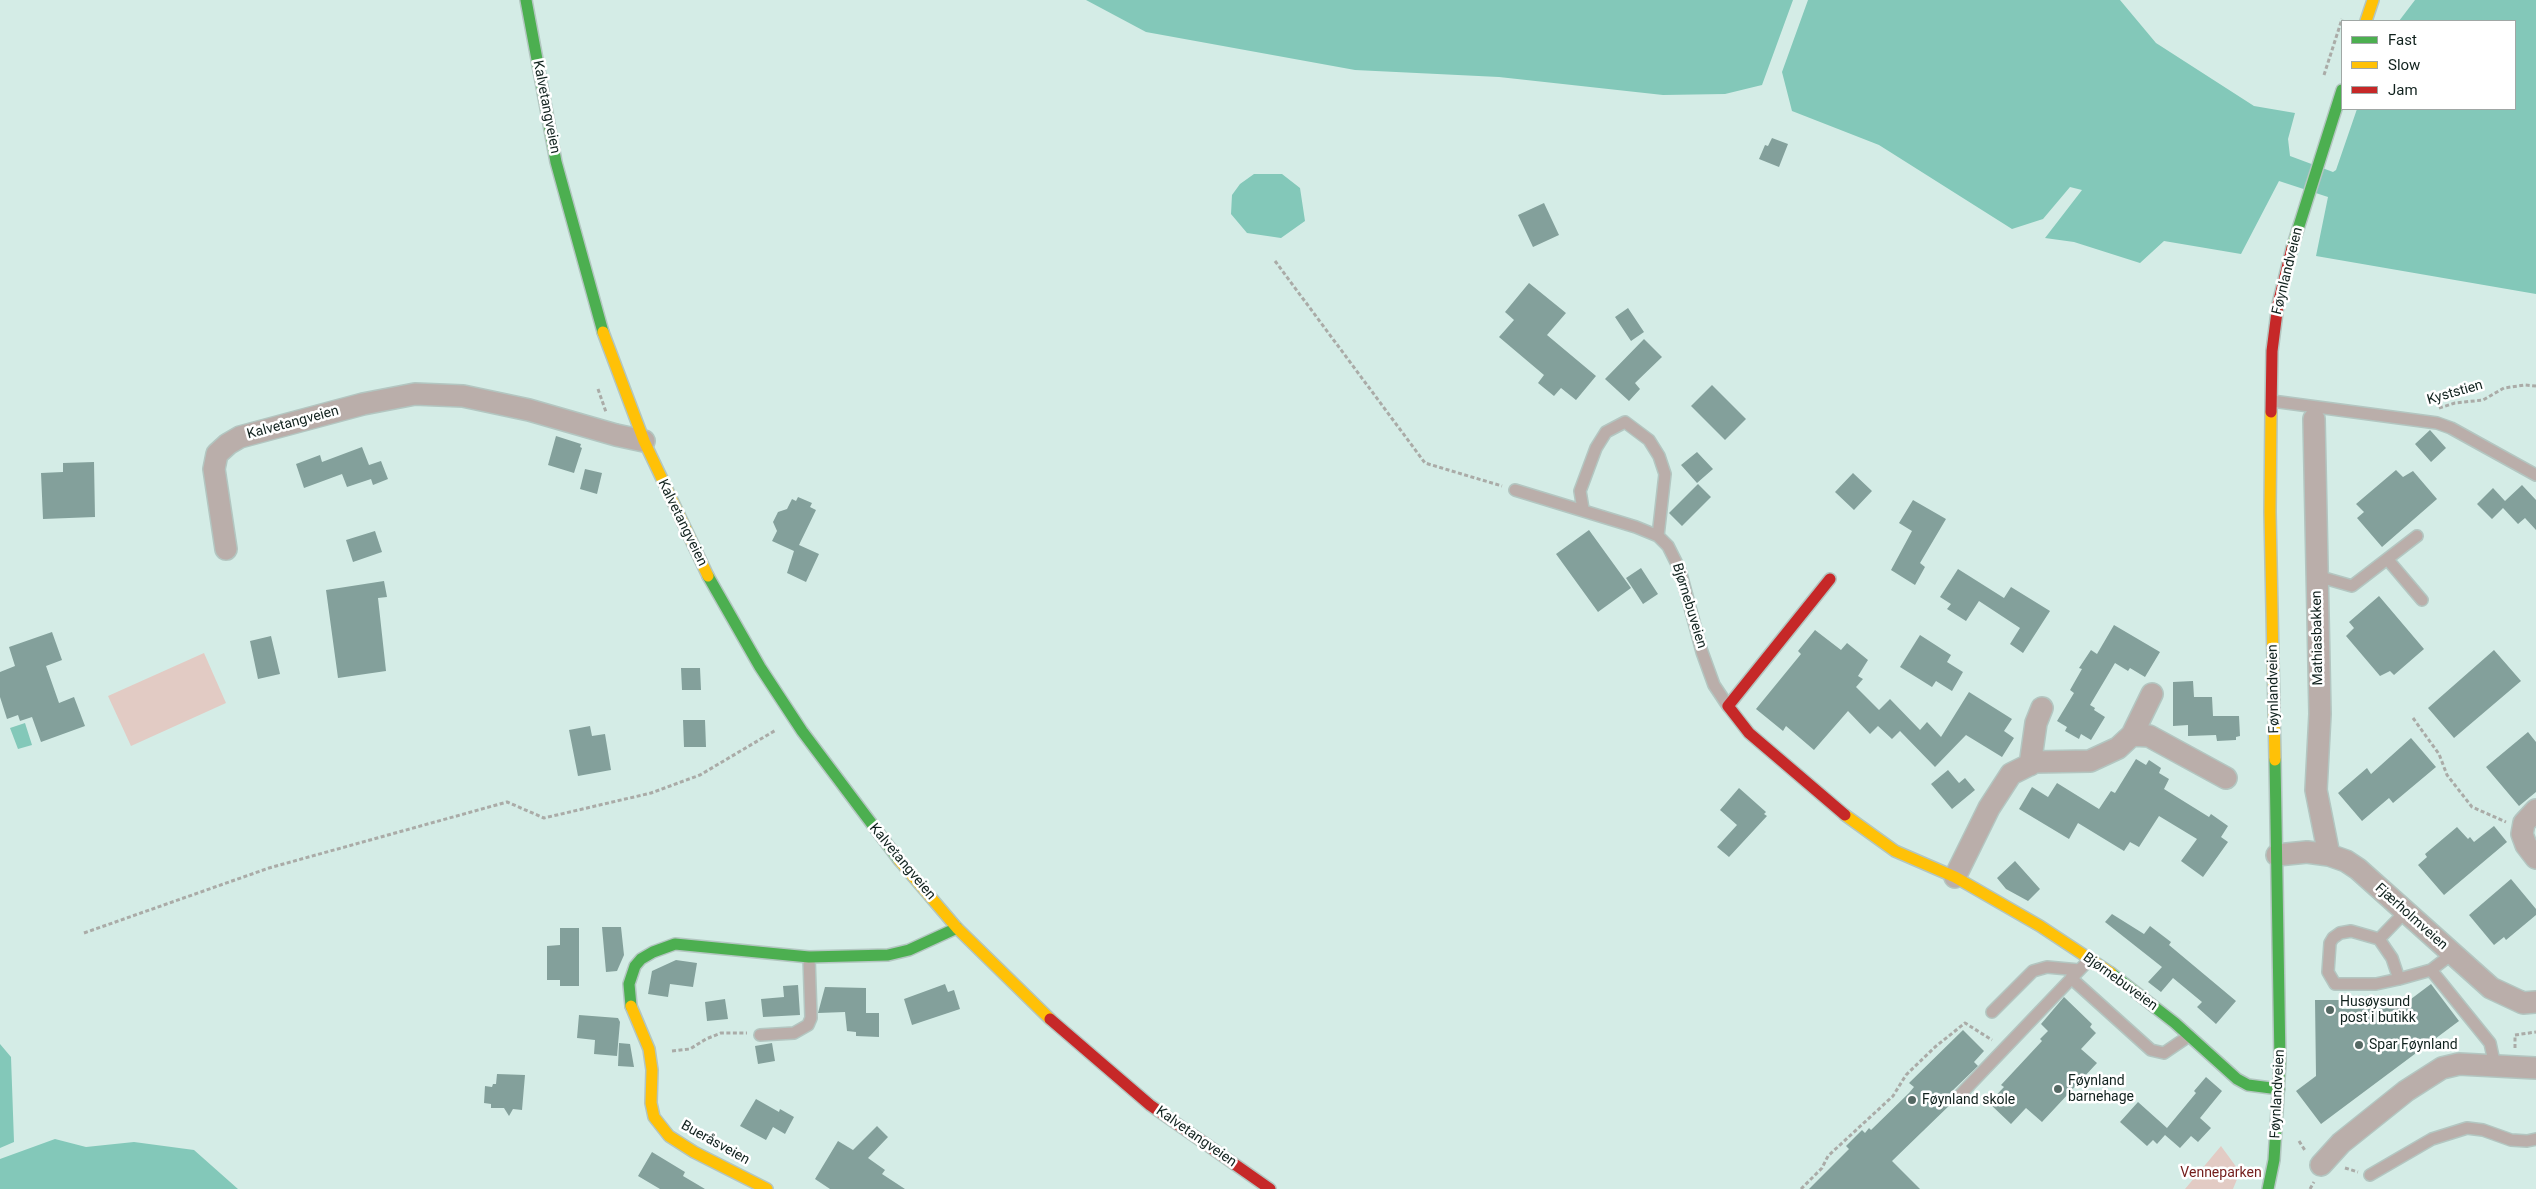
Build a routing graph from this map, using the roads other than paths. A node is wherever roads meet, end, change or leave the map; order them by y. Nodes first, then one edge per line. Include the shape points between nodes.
1 (526, 0) edge
2 (2373, 0) edge
3 (2366, 20) edge
4 (2341, 93) edge
5 (2270, 401) junction
6 (2314, 419) dead end
7 (644, 440) junction
8 (2536, 475) edge
9 (1515, 490) road end
10 (1583, 509) junction
11 (1658, 536) junction
12 (2417, 536) dead end
13 (226, 549) dead end
14 (2388, 560) junction
15 (2317, 576) junction
16 (1830, 579) dead end
17 (2422, 600) dead end
18 (2152, 694) dead end
19 (1728, 706) junction
20 (2042, 708) dead end
21 (2132, 734) junction
22 (2030, 764) junction
23 (2226, 778) dead end
24 (2536, 810) edge
25 (2277, 855) junction
26 (2329, 855) junction
27 (2536, 858) edge
28 (1955, 877) junction
29 (2405, 912) junction
30 (957, 928) junction
31 (2379, 939) junction
32 (2452, 954) junction
33 (809, 957) junction
34 (2090, 959) junction
35 (2431, 970) junction
36 (2075, 974) junction
37 (2399, 980) junction
38 (2536, 1002) edge
39 (1992, 1012) dead end
40 (760, 1035) road end
41 (2189, 1036) junction
42 (2505, 1067) junction
43 (2536, 1068) edge
44 (2280, 1089) junction
45 (1959, 1096) dead end
46 (2536, 1139) edge
47 (2321, 1165) dead end
48 (2370, 1175) dead end
49 (767, 1189) edge
50 (1270, 1189) edge
51 (2268, 1189) edge

1 - 7 street, Kalvetangveien via 556,162 569,214 600,323
2 - 3 street
4 - 5 street, Føynlandveien via 2288,261 2278,304
5 - 8 lane via 2410,419 2452,428
5 - 25 street, Føynlandveien
6 - 15 street, Mathiasbakken
7 - 13 street, Kalvetangveien via 463,396 415,394 363,404 240,437 217,454 214,469
7 - 30 street, Kalvetangveien via 704,569 760,667 795,721 889,848
9 - 10 lane
10 - 11 lane
10 - 11 lane via 1580,491 1589,461 1606,432 1625,422 1649,440 1665,474
11 - 19 lane, Bjørnebuveien via 1668,546 1680,570 1705,660 1714,685
12 - 14 lane
14 - 15 lane via 2352,586
14 - 17 lane
15 - 26 street, Mathiasbakken via 2320,714 2316,790
16 - 19 street
18 - 21 street
19 - 28 street, Bjørnebuveien via 1748,734 1843,813 1895,850
20 - 22 street via 2036,724
21 - 22 street via 2118,748 2090,761
21 - 23 street via 2149,736
22 - 28 street via 2012,774 1998,792
24 - 27 street via 2527,818 2523,828 2526,845
25 - 26 street, Fjærholmveien via 2307,852
25 - 44 street, Føynlandveien
26 - 29 street, Fjærholmveien via 2358,869
28 - 34 street, Bjørnebuveien
29 - 31 lane
29 - 32 street, Fjærholmveien
30 - 33 street via 909,950 888,955
30 - 50 street, Kalvetangveien via 1076,1044 1150,1105
31 - 37 lane via 2392,958
31 - 37 lane via 2350,931 2333,938 2328,972 2331,980 2335,984 2376,984
32 - 35 lane
32 - 38 street, Fjærholmveien via 2501,994 2523,1003
33 - 40 lane via 811,1018 808,1025 794,1033
33 - 49 street, Bueråsveien via 675,944 641,959 629,984 632,1010 649,1049 654,1117 669,1136 694,1152
34 - 36 lane
34 - 41 street, Bjørnebuveien
35 - 37 lane
35 - 42 lane via 2490,1043
36 - 39 lane via 2047,968 2033,971
36 - 41 lane via 2151,1050 2164,1053
36 - 45 lane
41 - 44 street, Bjørnebuveien via 2237,1079 2248,1085
42 - 43 street
42 - 47 street via 2460,1064 2442,1068 2406,1091 2341,1143
44 - 51 street, Føynlandveien via 2274,1160
46 - 48 lane via 2511,1140 2467,1128 2432,1139

